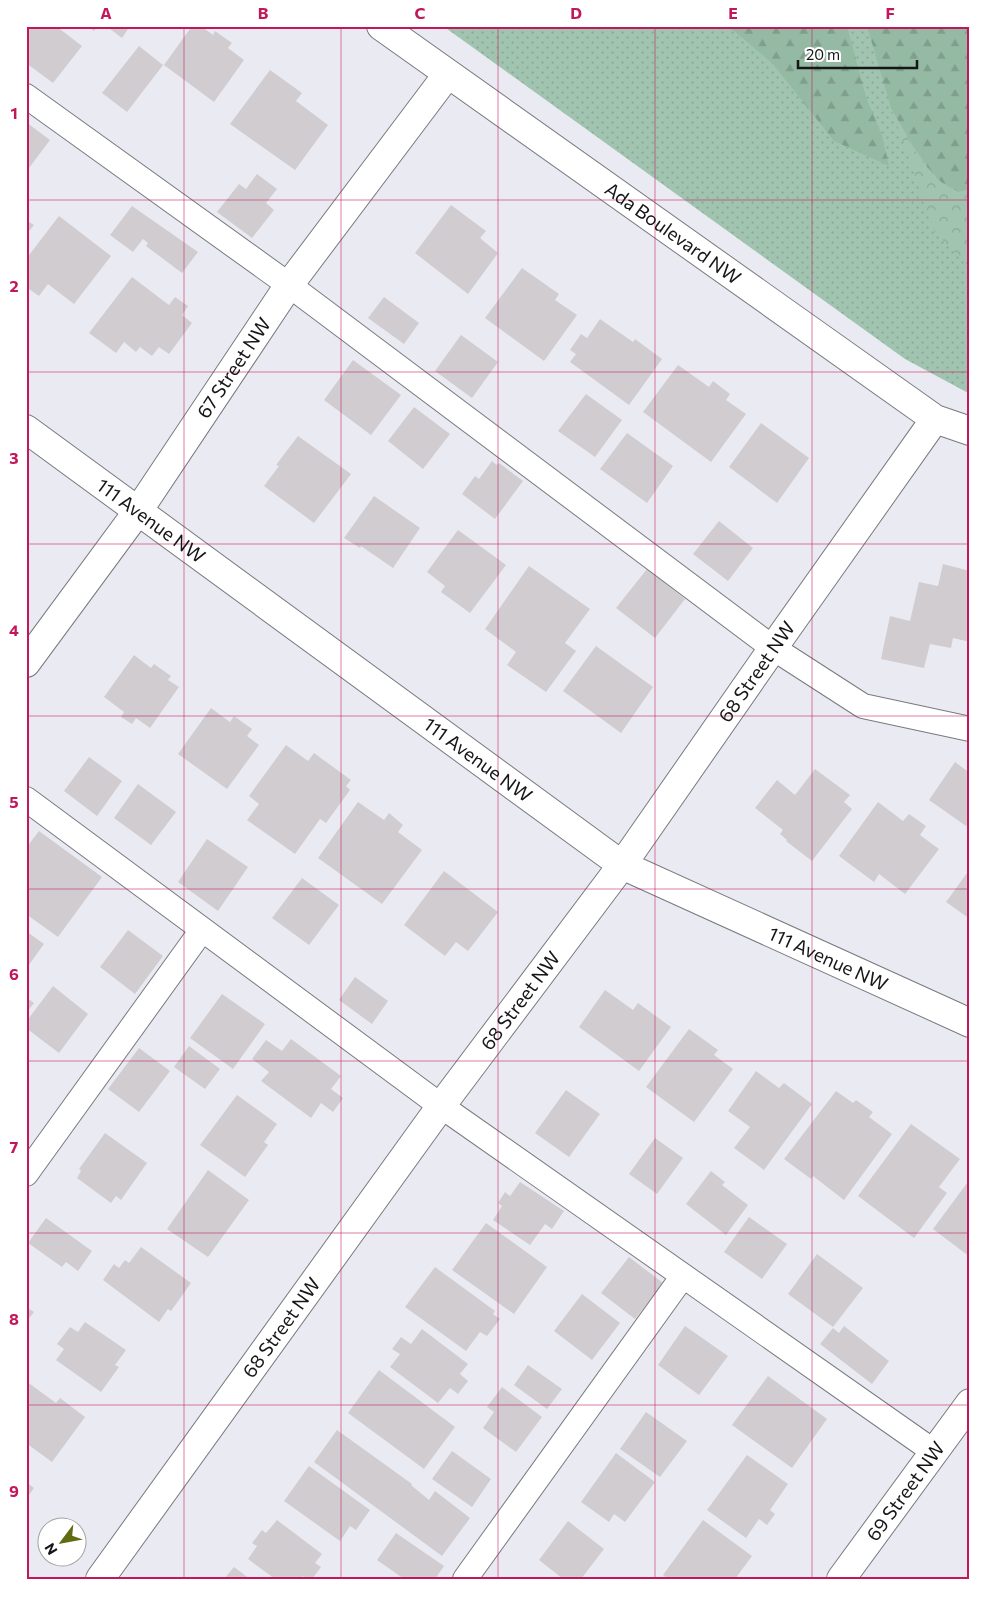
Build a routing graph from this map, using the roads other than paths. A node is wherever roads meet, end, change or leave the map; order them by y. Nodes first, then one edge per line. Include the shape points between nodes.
1 (381, 26) edge
2 (447, 75) junction
3 (26, 96) edge
4 (289, 285) junction
5 (935, 419) junction
6 (26, 429) edge
7 (970, 431) edge
8 (138, 511) junction
9 (773, 648) junction
10 (26, 664) edge
11 (970, 729) edge
12 (26, 798) edge
13 (622, 865) junction
14 (202, 930) junction
15 (970, 1023) edge
16 (441, 1106) junction
17 (26, 1174) edge
18 (683, 1276) junction
19 (970, 1402) edge
20 (933, 1451) junction
21 (100, 1579) edge
22 (465, 1579) edge
23 (841, 1579) edge

1 - 2 street, Ada Boulevard NW
2 - 4 street, 67 Street NW
2 - 5 street, Ada Boulevard NW
3 - 4 lane
4 - 8 street, 67 Street NW
4 - 9 lane
5 - 7 street, Ada Boulevard NW
5 - 9 street, 68 Street NW
6 - 8 street, 111 Avenue NW
8 - 10 street, 67 Street NW
8 - 13 street, 111 Avenue NW
9 - 11 lane via 863,706
9 - 13 street, 68 Street NW
12 - 14 lane
13 - 15 street, 111 Avenue NW
13 - 16 street, 68 Street NW
14 - 16 lane
14 - 17 lane
16 - 18 lane
16 - 21 street, 68 Street NW
18 - 20 lane
18 - 22 lane
19 - 20 street, 69 Street NW
20 - 23 street, 69 Street NW

